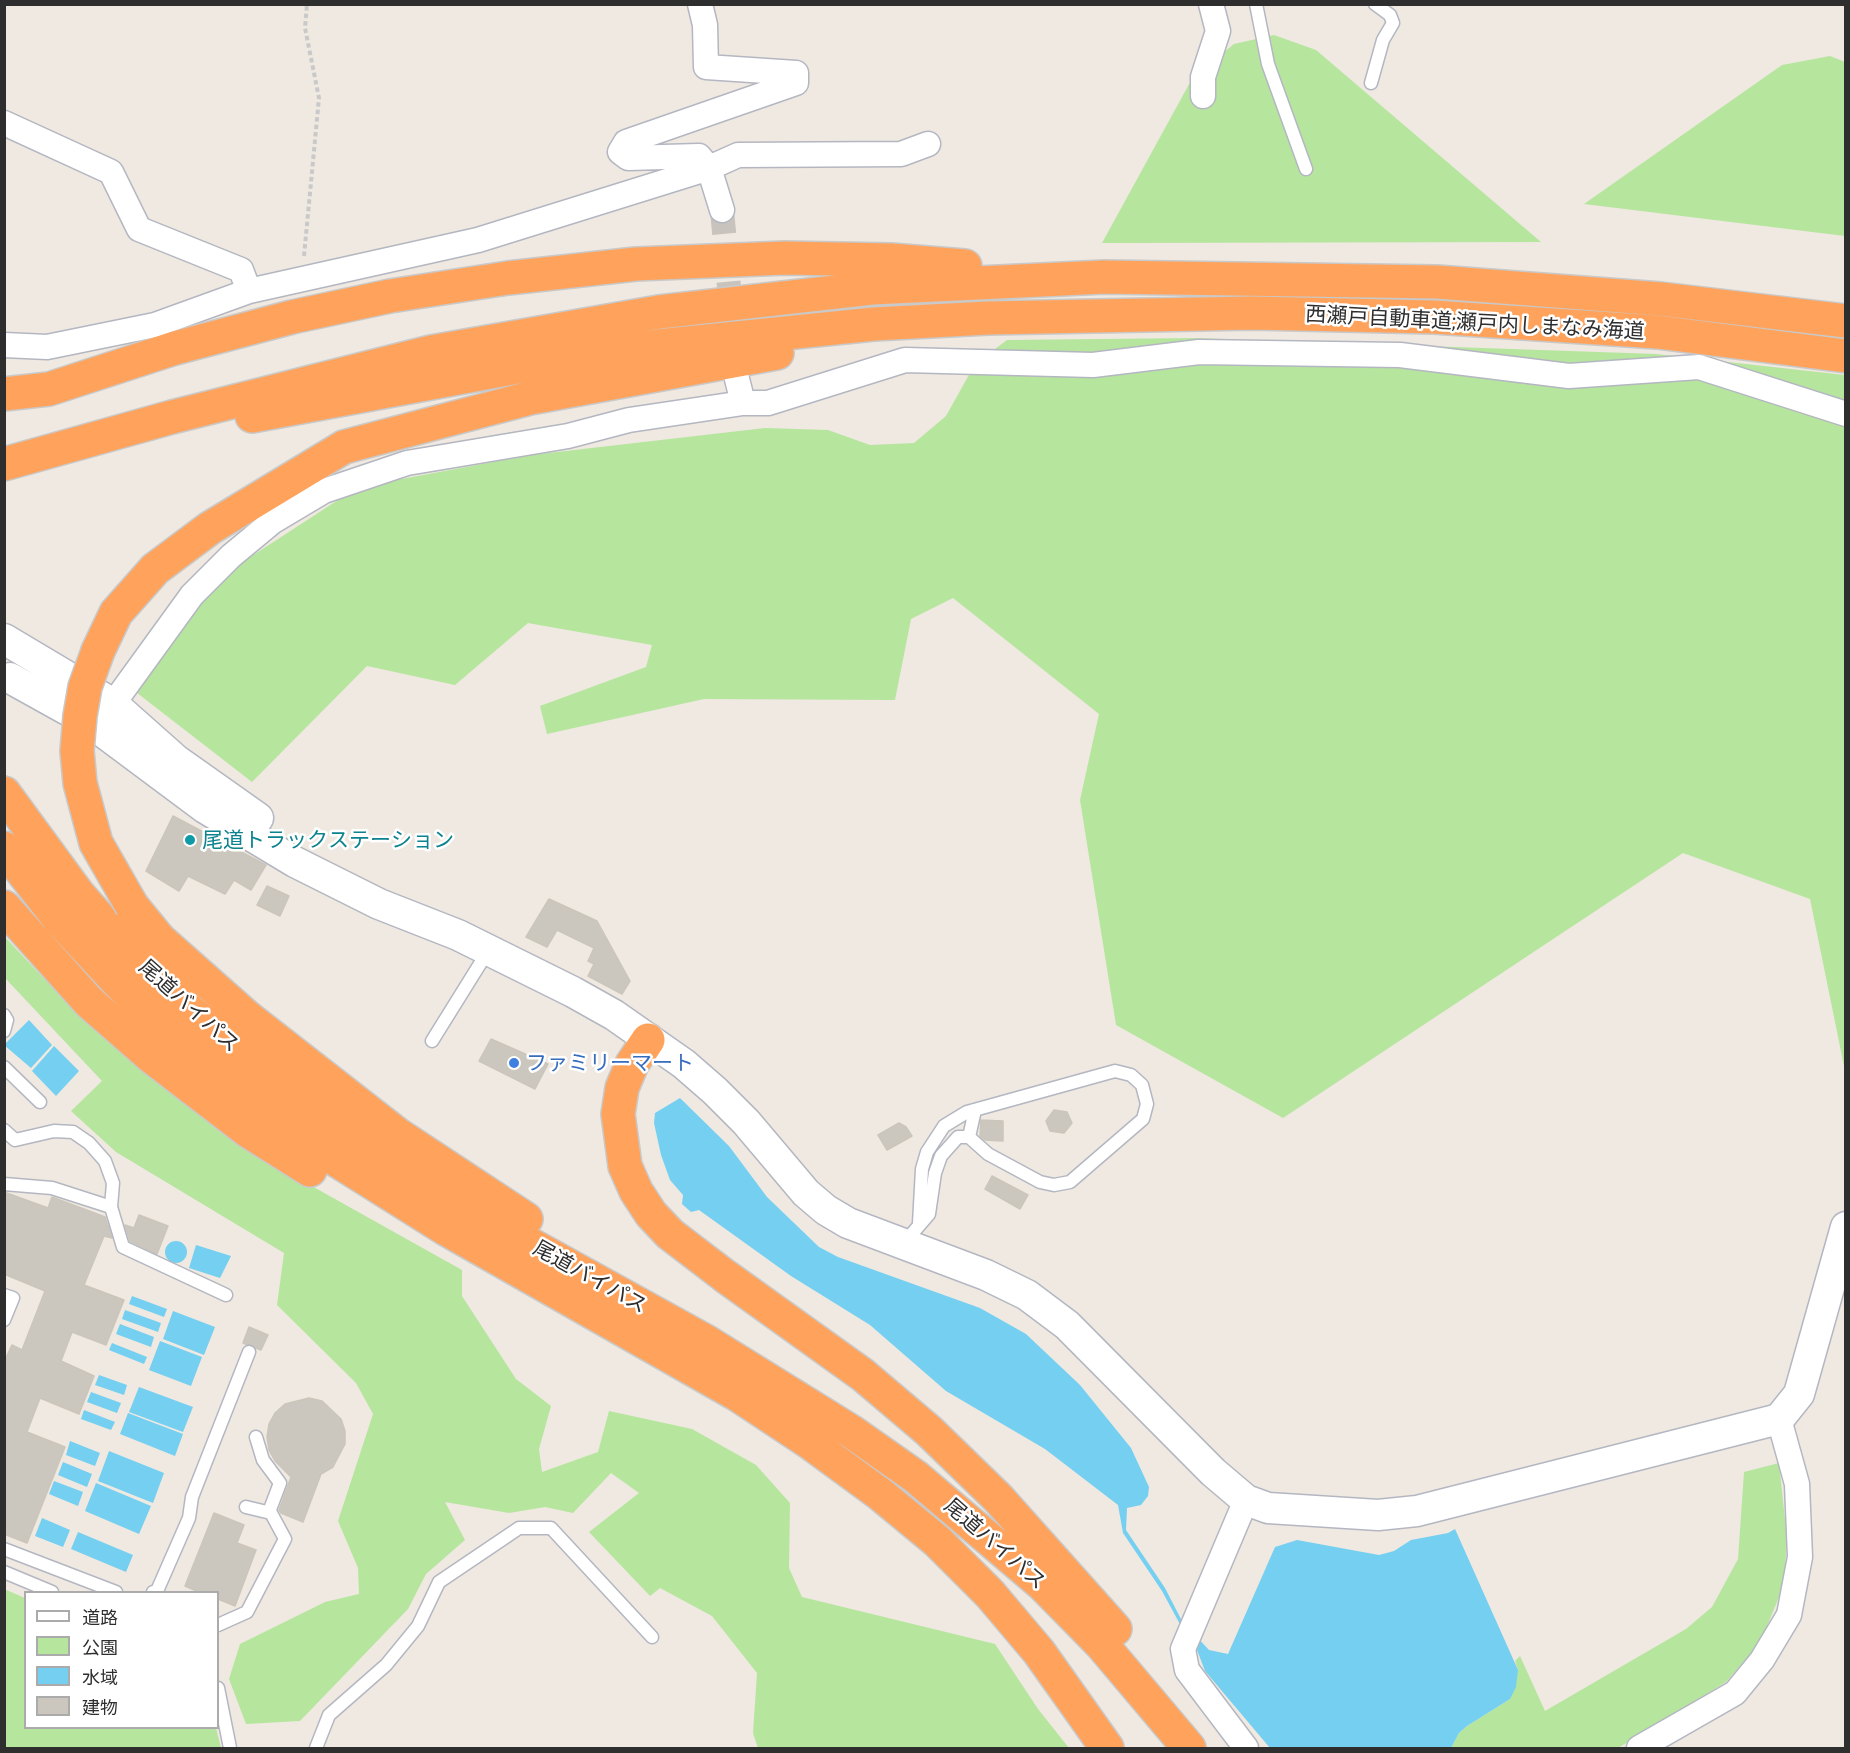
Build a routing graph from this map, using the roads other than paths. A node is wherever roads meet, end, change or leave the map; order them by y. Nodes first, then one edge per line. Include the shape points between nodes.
1 (700, 4) edge
2 (1211, 4) edge
3 (1256, 4) edge
4 (1375, 4) edge
5 (1371, 83) dead end
6 (1203, 96) dead end
7 (4, 123) edge
8 (928, 144) dead end
9 (709, 168) junction
10 (1306, 169) dead end
11 (722, 210) tunnel mouth
12 (1104, 277) junction
13 (249, 291) junction
14 (1103, 314) junction
15 (1845, 321) edge
16 (4, 345) edge
17 (1845, 356) edge
18 (737, 379) dead end
19 (4, 394) edge
20 (743, 403) junction
21 (1845, 414) edge
22 (4, 464) edge
23 (4, 475) edge
24 (4, 639) edge
25 (10, 678) dead end
26 (113, 704) junction
27 (4, 793) edge
28 (4, 848) edge
29 (4, 907) edge
30 (458, 935) junction
31 (488, 950) junction
32 (4, 1015) edge
33 (4, 1030) edge
34 (648, 1040) junction
35 (432, 1041) dead end
36 (4, 1067) edge
37 (40, 1102) dead end
38 (975, 1110) junction
39 (4, 1130) edge
40 (969, 1137) junction
41 (4, 1184) edge
42 (111, 1207) junction
43 (1845, 1227) edge
44 (911, 1233) junction
45 (4, 1294) edge
46 (226, 1295) dead end
47 (4, 1320) edge
48 (249, 1352) dead end
49 (664, 1353) junction
50 (1779, 1419) junction
51 (256, 1437) dead end
52 (1246, 1500) junction
53 (246, 1507) dead end
54 (269, 1512) junction
55 (4, 1549) edge
56 (4, 1572) edge
57 (1042, 1584) junction
58 (47, 1591) edge
59 (111, 1591) edge
60 (157, 1591) edge
61 (219, 1625) edge
62 (651, 1637) dead end
63 (219, 1693) edge
64 (230, 1749) edge
65 (316, 1749) edge
66 (1107, 1749) edge
67 (1189, 1749) edge
68 (1206, 1749) edge
69 (1246, 1749) edge
70 (1639, 1749) edge

1 - 9 street via 706,67 796,73 796,83 626,142 621,152 628,158 699,156
2 - 6 street via 1218,31 1203,77
3 - 10 lane via 1268,64
4 - 5 lane via 1390,15 1393,23 1383,40
7 - 13 street via 111,172 139,229 241,270
8 - 9 street via 901,154 738,155
9 - 11 street
9 - 13 street via 478,240
12 - 15 highway, 西瀬戸自動車道;瀬戸内しまなみ海道 via 1437,282 1661,299
12 - 19 highway via 891,260 785,258 636,264 390,296 175,348 49,389
12 - 22 highway via 872,288 671,310 564,327 320,378
13 - 16 street via 155,325 47,347
14 - 17 highway, 西瀬戸自動車道;瀬戸内しまなみ海道 via 1434,317 1657,332
14 - 23 highway via 873,324 658,345 561,359 176,431
14 - 57 highway, bridge via 816,346 530,398 344,447 210,528 155,569 116,613 86,687 77,751 80,783 96,843 132,906 159,939 247,1017 397,1134 563,1243 817,1389 873,1427 984,1521
18 - 20 street
20 - 21 street via 768,403 905,360 1093,366 1199,352 1400,354 1569,376 1699,367
20 - 26 street via 629,420 568,436 407,463 324,491 272,522 231,555 192,595
24 - 26 street
25 - 30 street via 91,723 189,797 295,862 379,904
26 - 30 street via 176,760 256,817
27 - 57 highway, 尾道バイパス via 78,894 130,953 191,1012 298,1098 466,1209 707,1342 852,1432 916,1477
28 - 49 highway, 尾道バイパス via 60,920 114,978 176,1040 246,1097 362,1178
29 - 49 highway via 89,1002 153,1058 248,1131 349,1193
30 - 31 street
31 - 34 street via 614,1015
31 - 35 lane
32 - 33 lane
34 - 44 street via 715,1091 806,1193 826,1210 848,1223
34 - 68 highway via 625,1080 618,1114 625,1166 651,1214 670,1234 863,1375 929,1431 998,1498 1123,1639
36 - 37 lane
38 - 40 lane
38 - 40 lane via 1114,1071 1131,1075 1142,1085 1147,1104 1143,1119 1070,1182 1054,1185 1040,1182 988,1154
38 - 44 lane via 944,1126 927,1152
39 - 42 lane via 15,1140 54,1131 73,1132 89,1143 105,1161 113,1183
40 - 44 lane via 958,1137 940,1156 929,1214
41 - 42 lane via 51,1188
42 - 46 lane via 123,1247
43 - 50 street via 1799,1394
44 - 52 street via 1027,1295 1067,1325 1213,1472
45 - 47 lane via 14,1298
48 - 60 lane via 192,1497 189,1518
49 - 66 highway, 尾道バイパス via 809,1442 937,1541 990,1594 1039,1652
50 - 52 street via 1417,1511 1378,1515 1336,1513 1268,1508
50 - 70 street via 1797,1495 1800,1557 1789,1615 1762,1660 1735,1693
51 - 54 lane via 263,1460 280,1483
52 - 69 street via 1183,1649 1187,1670
53 - 54 lane
54 - 61 lane via 285,1539 247,1612
55 - 59 lane
56 - 58 lane
57 - 67 highway, 尾道バイパス via 1102,1645
62 - 65 lane via 551,1528 519,1528 438,1582 418,1626 386,1665 329,1715
63 - 64 lane

